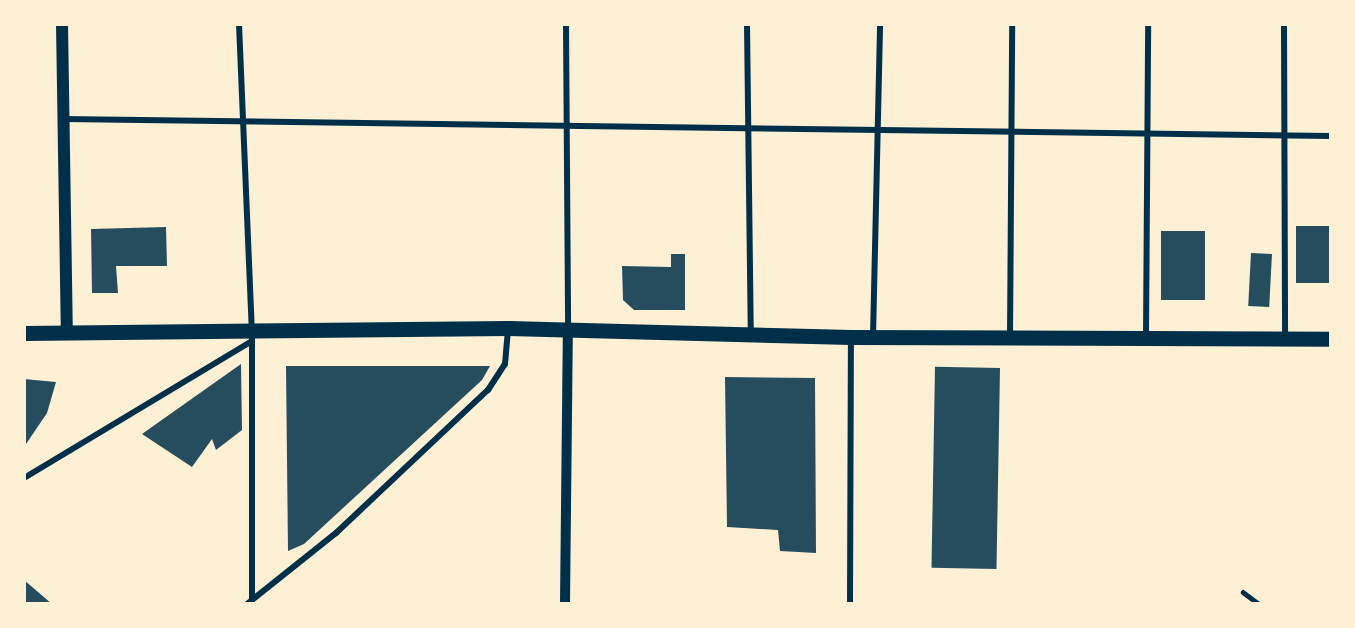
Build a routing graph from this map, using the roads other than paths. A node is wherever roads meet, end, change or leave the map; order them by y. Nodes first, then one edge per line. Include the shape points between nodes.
1 (62, 24) edge
2 (239, 24) edge
3 (566, 24) edge
4 (747, 24) edge
5 (880, 24) edge
6 (1012, 24) edge
7 (1148, 24) edge
8 (1284, 24) edge
9 (62, 118) junction
10 (246, 124) junction
11 (566, 126) junction
12 (746, 129) junction
13 (1010, 129) junction
14 (876, 131) junction
15 (1147, 135) junction
16 (1284, 135) junction
17 (1331, 136) edge
18 (508, 328) junction
19 (568, 330) junction
20 (24, 333) edge
21 (67, 333) junction
22 (752, 335) junction
23 (252, 336) junction
24 (1146, 336) junction
25 (873, 337) junction
26 (851, 338) junction
27 (1010, 338) junction
28 (1331, 339) edge
29 (1285, 340) junction
30 (24, 478) edge
31 (1243, 592) dead end
32 (250, 602) edge
33 (564, 604) edge
34 (850, 604) edge
35 (1259, 604) edge

1 - 9 main road
2 - 10 street
3 - 11 street
4 - 12 street
5 - 14 street
6 - 13 street
7 - 15 street
8 - 16 street
9 - 10 street
9 - 21 main road
10 - 11 street
10 - 23 street
11 - 12 street
11 - 19 street
12 - 14 street
12 - 22 street
13 - 14 street
13 - 15 street
13 - 27 street
14 - 25 street
15 - 16 street
15 - 24 street
16 - 17 street
16 - 29 street
18 - 19 main road
18 - 23 main road
18 - 32 street via 505,364 488,390 319,548
19 - 22 main road
19 - 33 street
20 - 21 main road
21 - 23 main road
22 - 26 main road
23 - 30 street
23 - 32 street
24 - 27 main road
24 - 29 main road
25 - 26 main road
25 - 27 main road
26 - 34 street
28 - 29 main road
31 - 35 lane

